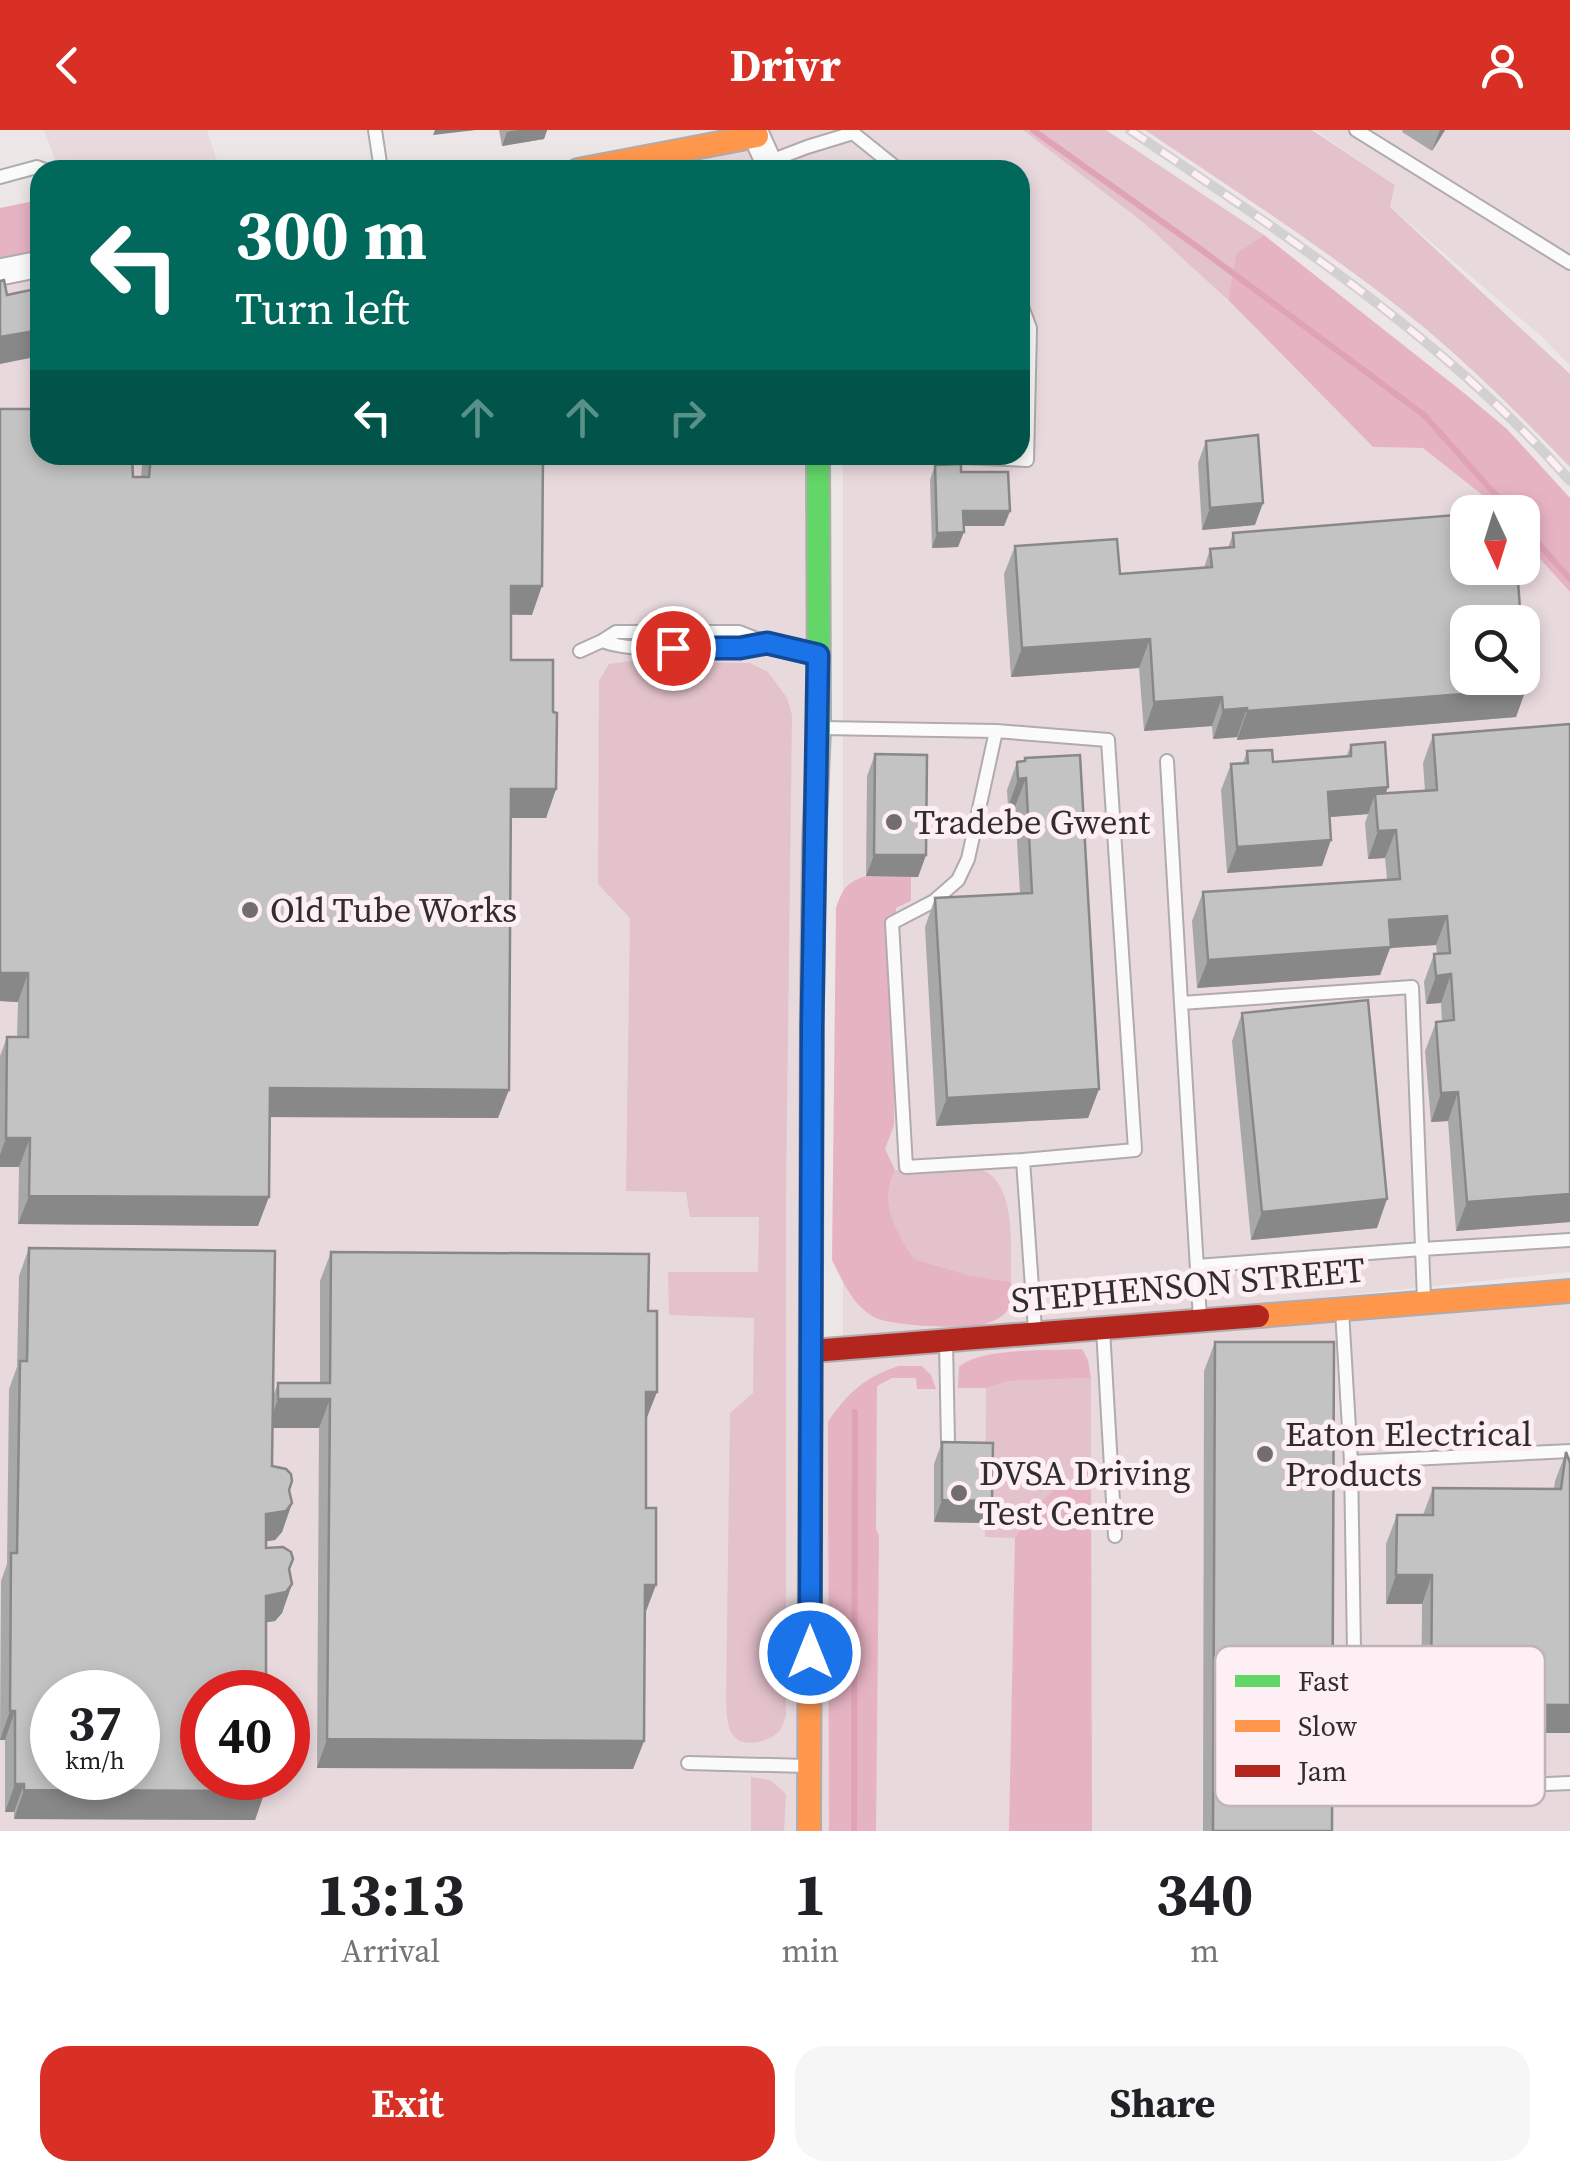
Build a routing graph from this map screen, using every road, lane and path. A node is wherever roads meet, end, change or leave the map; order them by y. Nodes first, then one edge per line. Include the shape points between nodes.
1 (375, 130) edge
2 (1356, 130) edge
3 (756, 133) edge
4 (380, 160) edge
5 (626, 160) edge
6 (767, 160) edge
7 (785, 160) edge
8 (887, 160) edge
9 (30, 169) edge
10 (0, 177) edge
11 (1570, 263) edge
12 (30, 266) edge
13 (0, 272) edge
14 (818, 465) edge
15 (580, 652) dead end
16 (818, 655) junction
17 (819, 728) junction
18 (996, 731) junction
19 (1167, 761) dead end
20 (1182, 1003) junction
21 (1023, 1160) junction
22 (1570, 1240) edge
23 (1422, 1248) junction
24 (1196, 1266) junction
25 (1570, 1291) edge
26 (1424, 1302) junction
27 (1342, 1308) junction
28 (1200, 1319) junction
29 (1103, 1327) junction
30 (1035, 1332) junction
31 (946, 1340) junction
32 (812, 1351) junction
33 (948, 1443) edge
34 (1570, 1451) edge
35 (1351, 1462) junction
36 (1115, 1536) dead end
37 (1354, 1646) edge
38 (688, 1764) dead end
39 (810, 1766) junction
40 (1570, 1784) edge
41 (1545, 1785) edge
42 (809, 1831) edge

1 - 4 lane
2 - 11 lane
3 - 5 street
3 - 6 street
7 - 8 lane via 853,133
9 - 10 lane
12 - 13 street
14 - 16 street
15 - 16 lane via 602,641 673,648 767,643
16 - 17 street
17 - 18 lane
17 - 32 street
18 - 21 lane via 958,880 892,923 906,1168
18 - 21 lane via 1108,740 1135,1150
19 - 20 lane
20 - 23 lane via 1412,987
20 - 24 lane
21 - 30 lane
22 - 23 lane
23 - 24 lane
23 - 26 lane
24 - 28 lane
25 - 26 street, STEPHENSON STREET
26 - 27 street, STEPHENSON STREET
27 - 28 street, STEPHENSON STREET
27 - 35 lane
28 - 29 street, STEPHENSON STREET
29 - 30 street, STEPHENSON STREET
29 - 36 lane
30 - 31 street, STEPHENSON STREET
31 - 32 street, STEPHENSON STREET
31 - 33 lane
32 - 39 street
34 - 35 lane
35 - 37 lane
38 - 39 lane
39 - 42 street
40 - 41 lane

